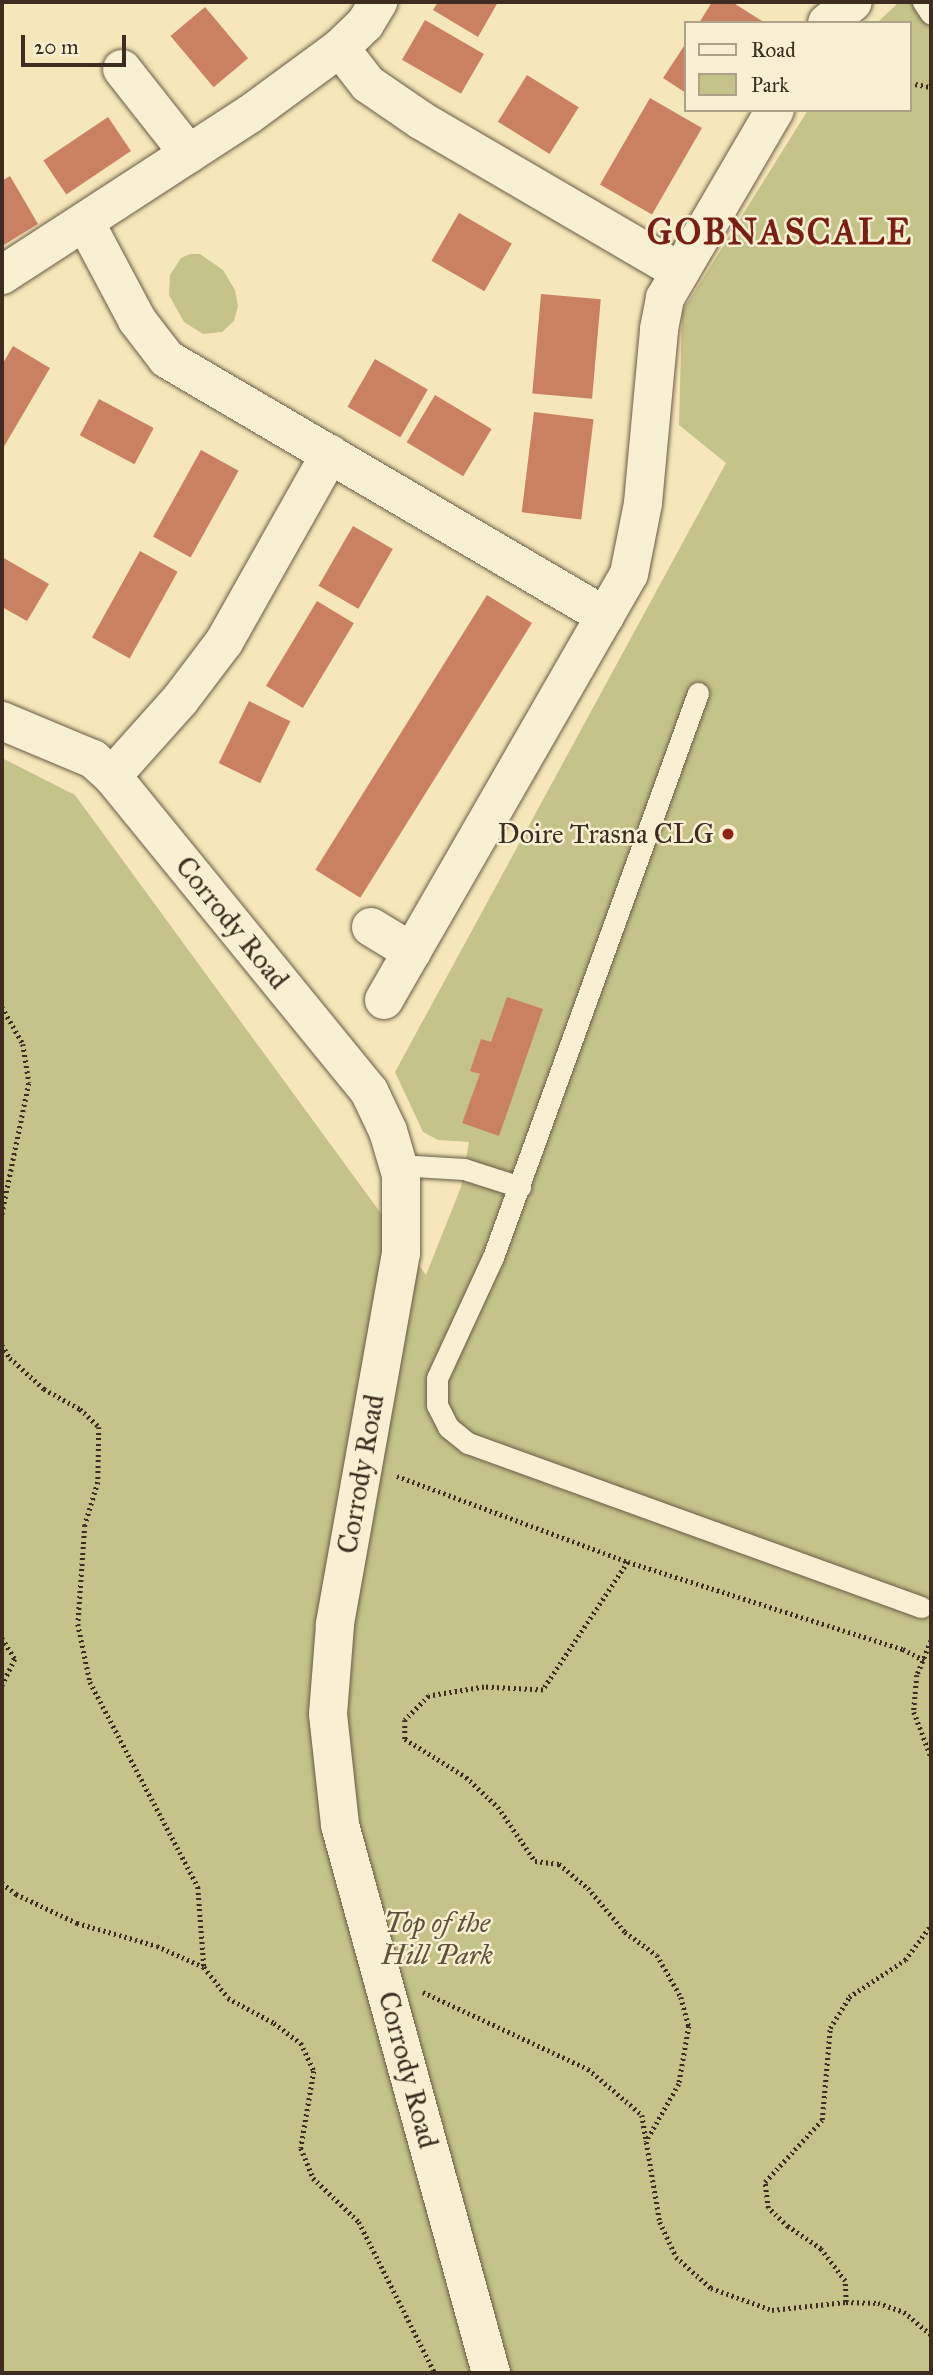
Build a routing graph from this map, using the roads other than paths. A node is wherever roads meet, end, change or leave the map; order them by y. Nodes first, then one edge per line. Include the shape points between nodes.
1 (378, 2) edge
2 (923, 2) edge
3 (931, 14) edge
4 (340, 48) junction
5 (121, 69) dead end
6 (774, 112) edge
7 (190, 154) junction
8 (85, 222) junction
9 (680, 272) junction
10 (2, 275) edge
11 (330, 454) junction
12 (605, 616) junction
13 (698, 693) dead end
14 (2, 720) edge
15 (112, 776) junction
16 (371, 927) dead end
17 (412, 952) junction
18 (384, 1000) dead end
19 (398, 1165) junction
20 (520, 1187) junction
21 (920, 1607) dead end
22 (491, 2373) edge

1 - 4 street via 365,24
2 - 3 lane
4 - 7 street
4 - 9 street via 368,84 422,121
5 - 7 street
6 - 9 street
7 - 8 street
8 - 10 street
8 - 11 street via 137,320 167,359
9 - 12 street via 665,298 659,329 643,503 629,574
11 - 12 street
11 - 15 street via 224,642 180,701
12 - 17 street
13 - 20 lane
14 - 15 street, Corrody Road via 93,759
15 - 19 street, Corrody Road via 369,1091
16 - 17 street
17 - 18 street
19 - 20 lane via 464,1168
19 - 22 street, Corrody Road via 401,1253 335,1625 328,1714 340,1825
20 - 21 lane via 437,1378 438,1405 448,1427 468,1443

